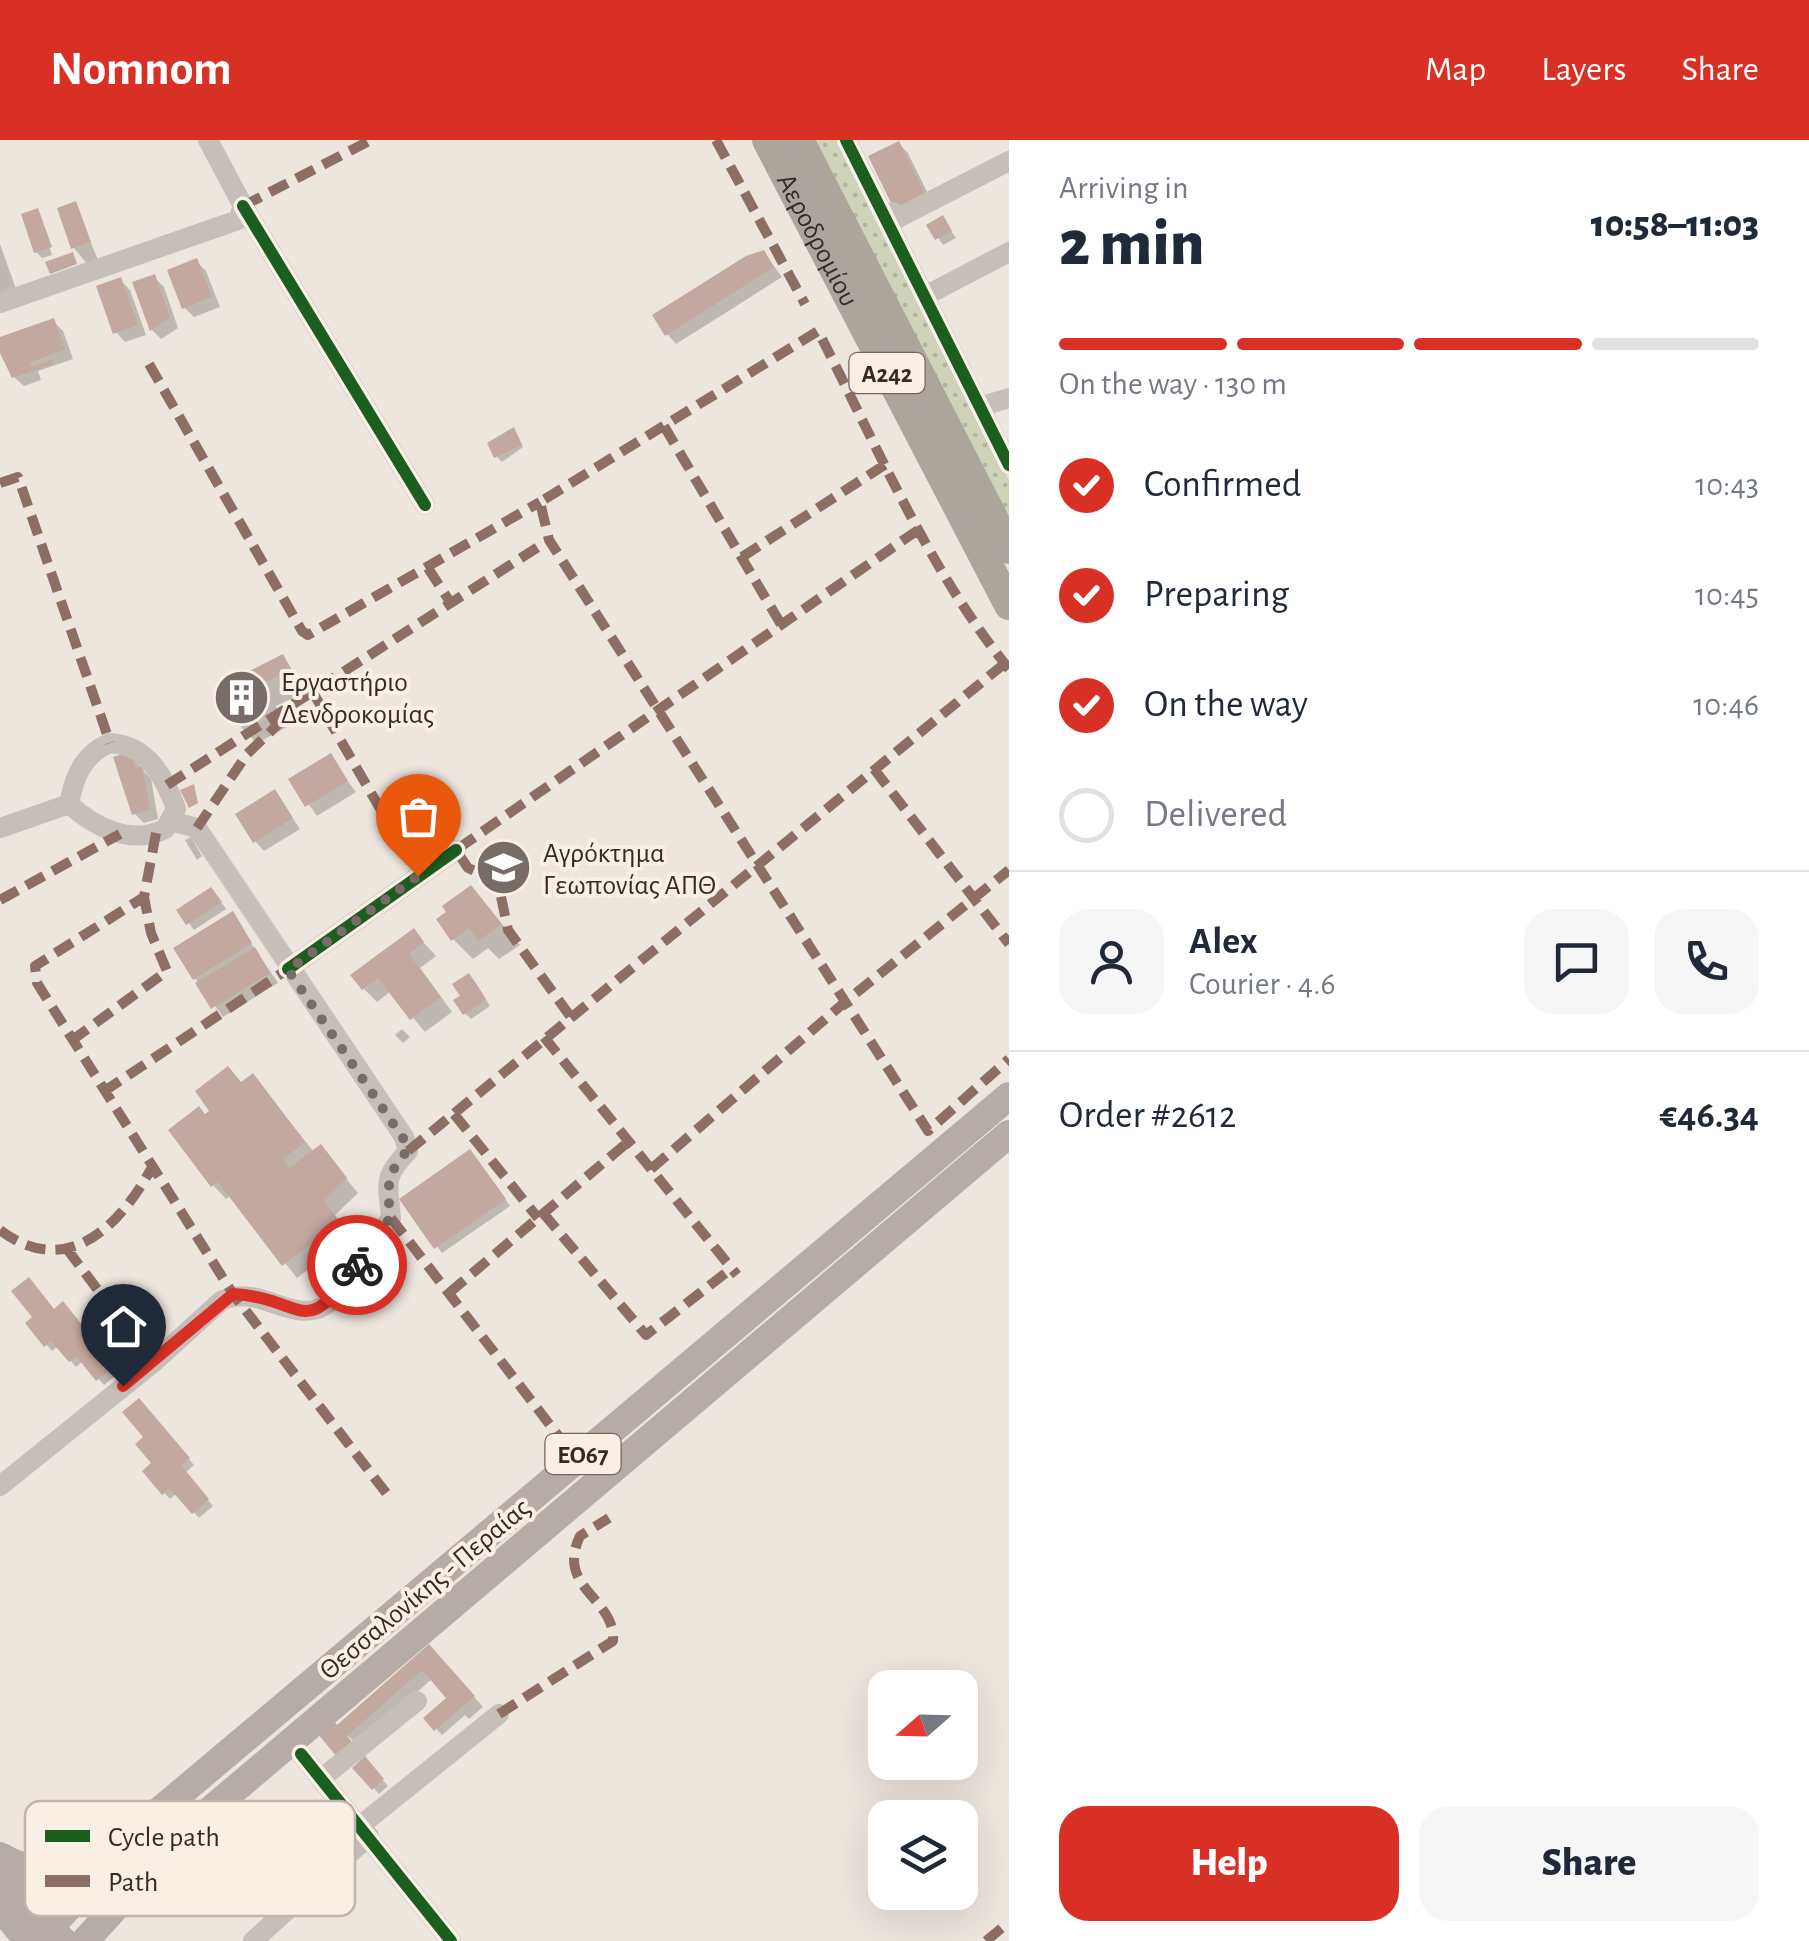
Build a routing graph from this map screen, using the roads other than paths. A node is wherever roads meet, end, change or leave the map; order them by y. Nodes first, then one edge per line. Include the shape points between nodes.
1 (208, 140) edge
2 (767, 140) edge
3 (799, 140) edge
4 (846, 140) edge
5 (1009, 161) edge
6 (243, 206) junction
7 (888, 223) junction
8 (1009, 252) edge
9 (925, 296) junction
10 (0, 304) edge
11 (1009, 398) edge
12 (979, 407) junction
13 (1009, 466) edge
14 (424, 504) dead end
15 (1009, 549) edge
16 (1009, 605) edge
17 (68, 804) junction
18 (170, 821) junction
19 (0, 828) edge
20 (456, 850) dead end
21 (288, 970) junction
22 (1009, 1096) edge
23 (1009, 1134) edge
24 (0, 1486) edge
25 (417, 1701) dead end
26 (499, 1714) dead end
27 (300, 1754) dead end
28 (322, 1778) junction
29 (171, 1801) edge
30 (221, 1801) edge
31 (341, 1801) edge
32 (355, 1818) edge
33 (365, 1830) junction
34 (355, 1840) edge
35 (0, 1856) edge
36 (25, 1867) edge
37 (0, 1875) edge
38 (0, 1907) edge
39 (25, 1911) edge
40 (29, 1916) edge
41 (63, 1916) edge
42 (107, 1916) edge
43 (117, 1916) edge
44 (278, 1916) edge
45 (44, 1938) edge
46 (86, 1941) edge
47 (110, 1941) edge
48 (253, 1941) edge
49 (452, 1941) edge

1 - 6 street
2 - 16 highway, Αεροδρομίου / Α242
3 - 15 highway, Αεροδρομίου / Α242
4 - 7 street
5 - 7 street
6 - 10 street via 232,222
6 - 14 street
7 - 9 street
8 - 9 street
9 - 12 street
11 - 12 street
12 - 13 street
17 - 18 street via 120,834 156,833
17 - 18 street via 89,756 124,744 147,757 167,785 176,809
17 - 19 street
18 - 21 street via 197,828
20 - 21 street
21 - 24 street via 407,1144 385,1187 390,1218 329,1304 295,1312 233,1294
22 - 29 main road, Θεσσαλονίκης - Περαίας / ΕΟ67
23 - 30 main road, Θεσσαλονίκης - Περαίας / ΕΟ67
25 - 28 street
26 - 33 street
27 - 28 street
28 - 31 street
32 - 33 street
33 - 34 street
33 - 49 street
35 - 36 main road
37 - 39 main road
38 - 45 main road
40 - 45 main road
41 - 45 main road, Θεσσαλονίκης - Περαίας / ΕΟ67
42 - 46 main road, ΕΟ67
43 - 47 main road
44 - 48 street

